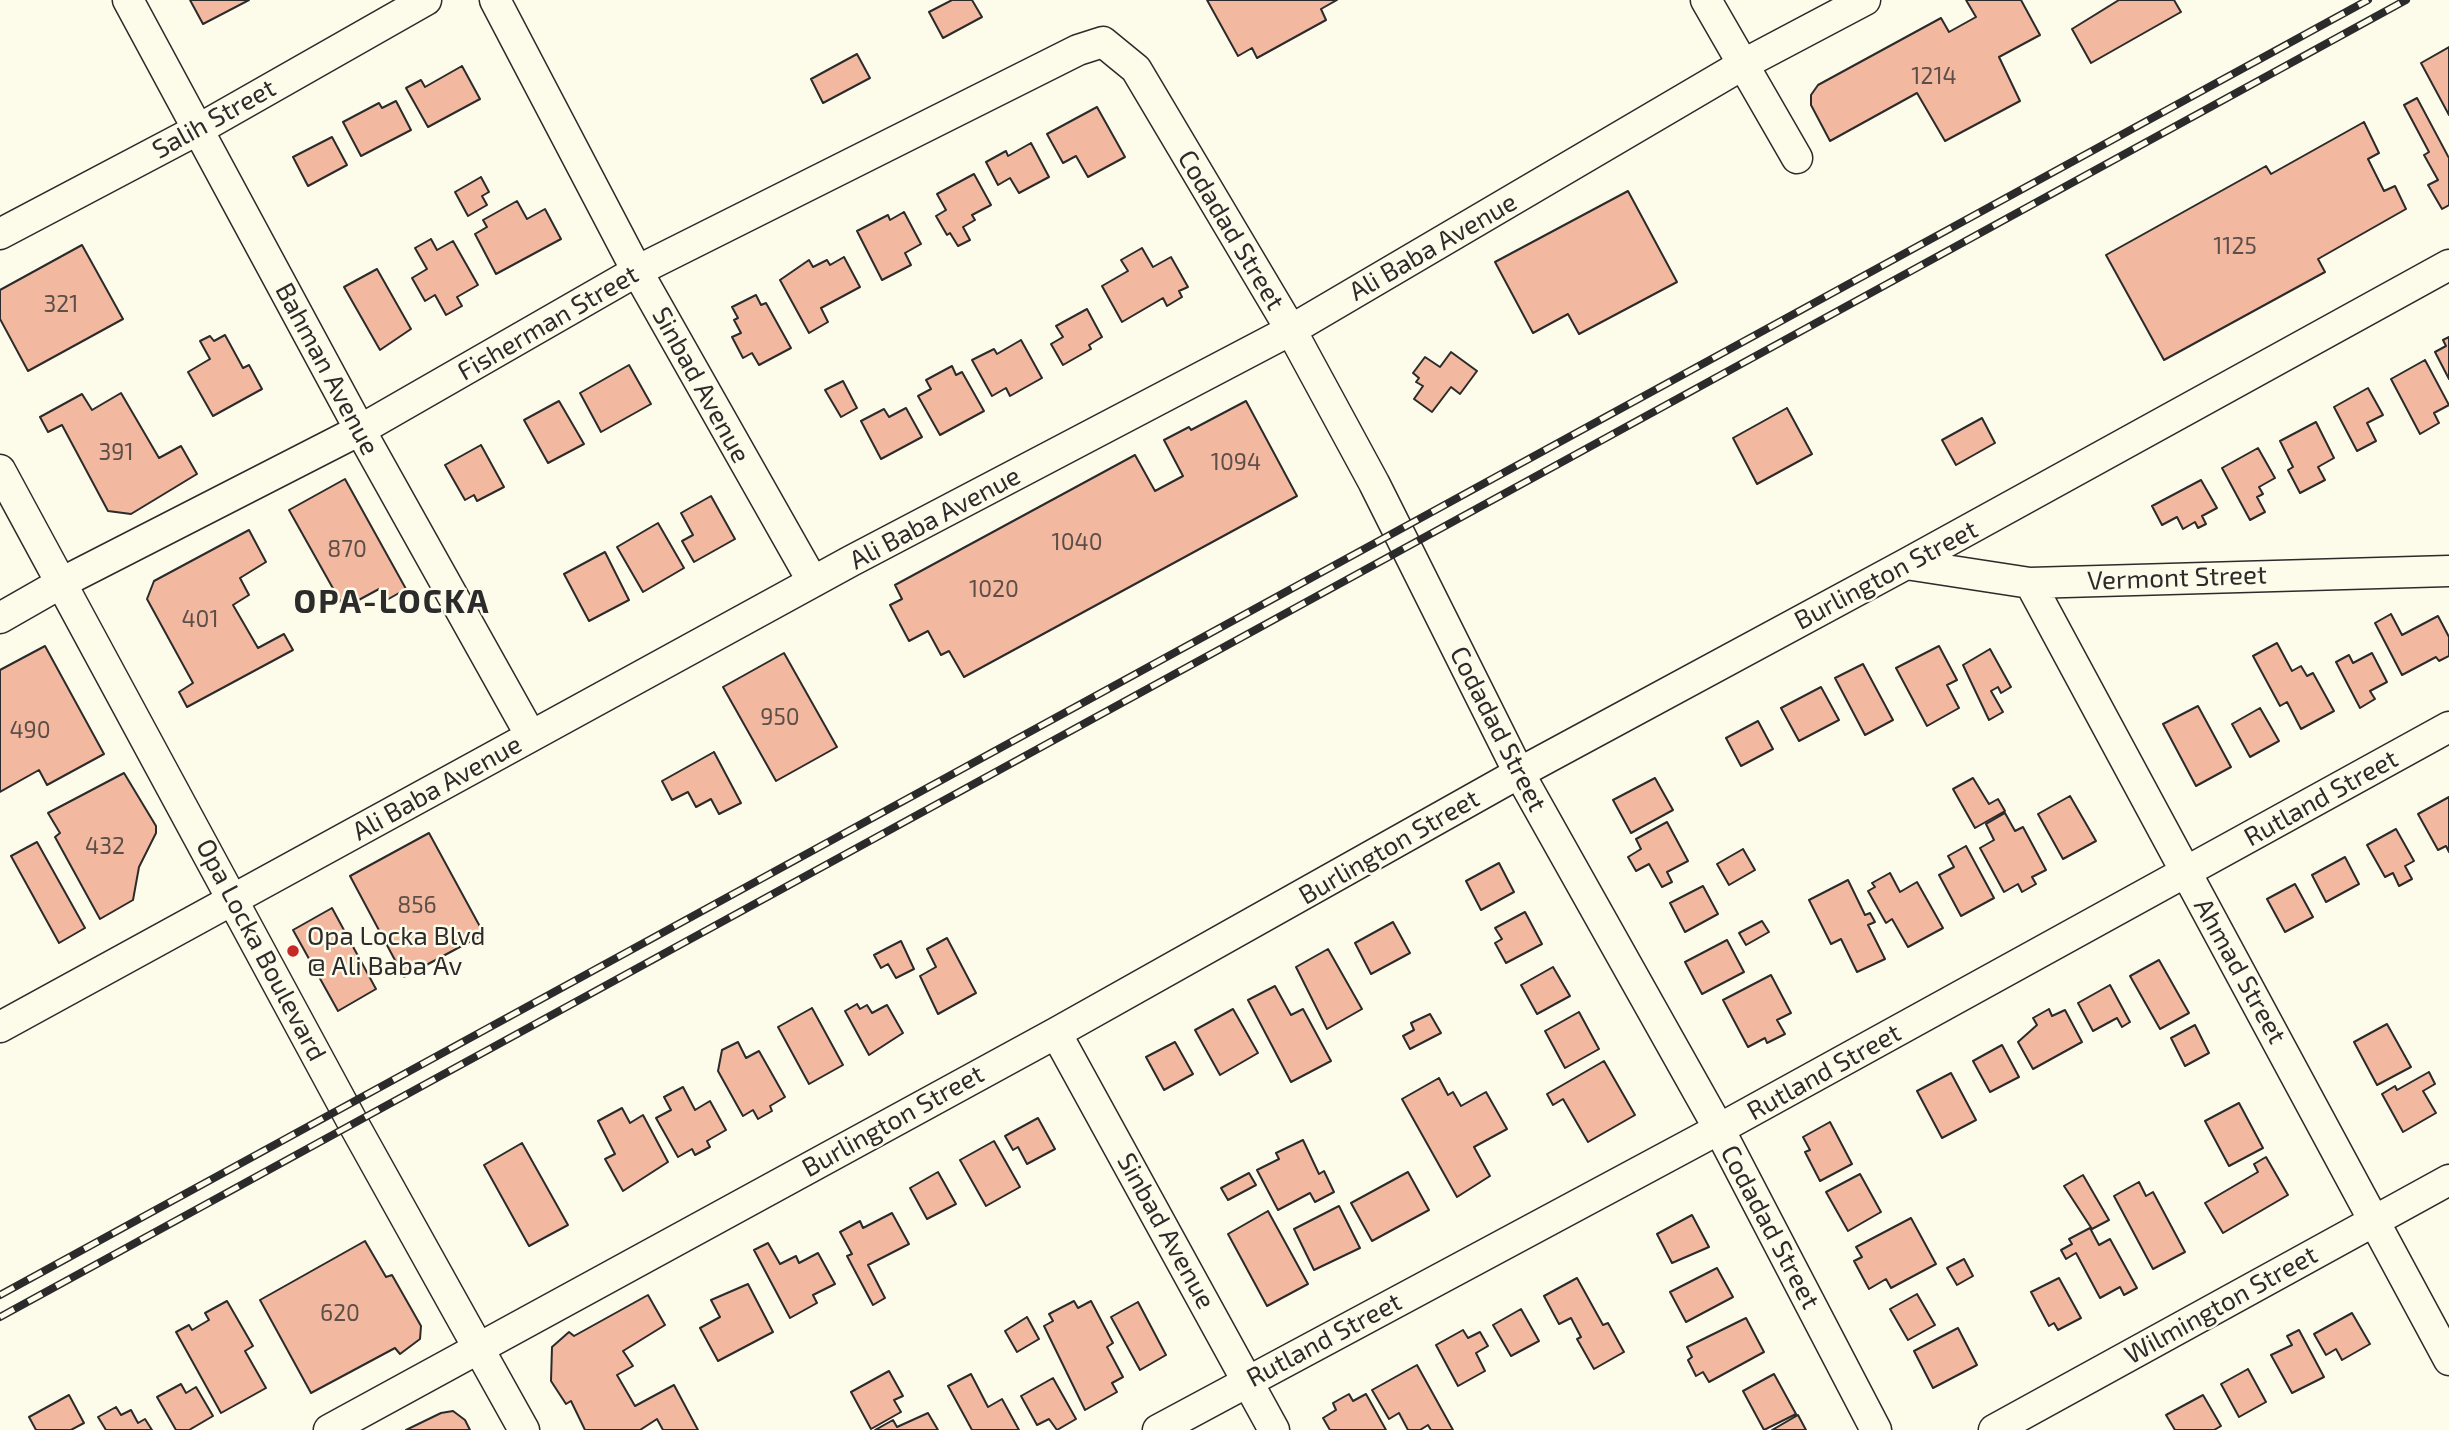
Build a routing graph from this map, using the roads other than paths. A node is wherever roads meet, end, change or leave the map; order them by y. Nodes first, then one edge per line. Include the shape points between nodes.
1 (128, 0) edge
2 (426, 0) edge
3 (495, 0) edge
4 (1706, 0) edge
5 (1865, 0) edge
6 (1103, 42) joint
7 (1742, 65) junction
8 (199, 129) junction
9 (1797, 158) dead end
10 (0, 234) edge
11 (2449, 265) edge
12 (637, 271) junction
13 (1291, 330) junction
14 (359, 430) junction
15 (0, 470) edge
16 (1906, 564) junction
17 (2449, 571) edge
18 (63, 582) junction
19 (813, 582) junction
20 (2031, 583) junction
21 (0, 618) edge
22 (2449, 727) edge
23 (531, 736) junction
24 (1519, 773) junction
25 (2187, 873) junction
26 (235, 900) junction
27 (0, 1027) edge
28 (1056, 1033) junction
29 (1719, 1129) junction
30 (2449, 1180) edge
31 (2373, 1221) junction
32 (478, 1348) junction
33 (2449, 1360) edge
34 (1247, 1381) junction
35 (329, 1430) edge
36 (524, 1430) edge
37 (1158, 1430) edge
38 (1274, 1430) edge
39 (1876, 1430) edge
40 (1994, 1430) edge

1 - 8 street, Bahman Avenue
2 - 8 street, Salih Street
3 - 12 street, Sinbad Avenue
4 - 7 street
5 - 7 street, Ali Baba Avenue
6 - 12 street, Fisherman Street via 1078,50
6 - 13 street, Codadad Street via 1136,69
7 - 9 street
7 - 13 street, Ali Baba Avenue
8 - 10 street, Salih Street
8 - 14 street, Bahman Avenue
11 - 16 street, Burlington Street
12 - 14 street, Fisherman Street
12 - 19 street, Sinbad Avenue
13 - 19 street, Ali Baba Avenue
13 - 24 street, Codadad Street via 1374,483
14 - 18 street, Fisherman Street
14 - 23 street, Bahman Avenue
15 - 18 street, Opa Locka Boulevard
16 - 20 street, Vermont Street
16 - 24 street, Burlington Street
17 - 20 street, Vermont Street
18 - 21 street, Fisherman Street
18 - 26 street, Opa Locka Boulevard
19 - 23 street, Ali Baba Avenue
20 - 25 street, Ahmad Street
22 - 25 street, Rutland Street
23 - 26 street, Ali Baba Avenue
24 - 28 street, Burlington Street
24 - 29 street, Codadad Street
25 - 29 street, Rutland Street
25 - 31 street, Ahmad Street
26 - 27 street, Ali Baba Avenue
26 - 32 street, Opa Locka Boulevard
28 - 32 street, Burlington Street
28 - 34 street, Sinbad Avenue
29 - 34 street, Rutland Street
29 - 39 street, Codadad Street
30 - 31 street, Wilmington Street
31 - 33 street, Ahmad Street
31 - 40 street, Wilmington Street
32 - 35 street, Burlington Street
32 - 36 street, Opa Locka Boulevard
34 - 37 street, Rutland Street
34 - 38 street, Sinbad Avenue

